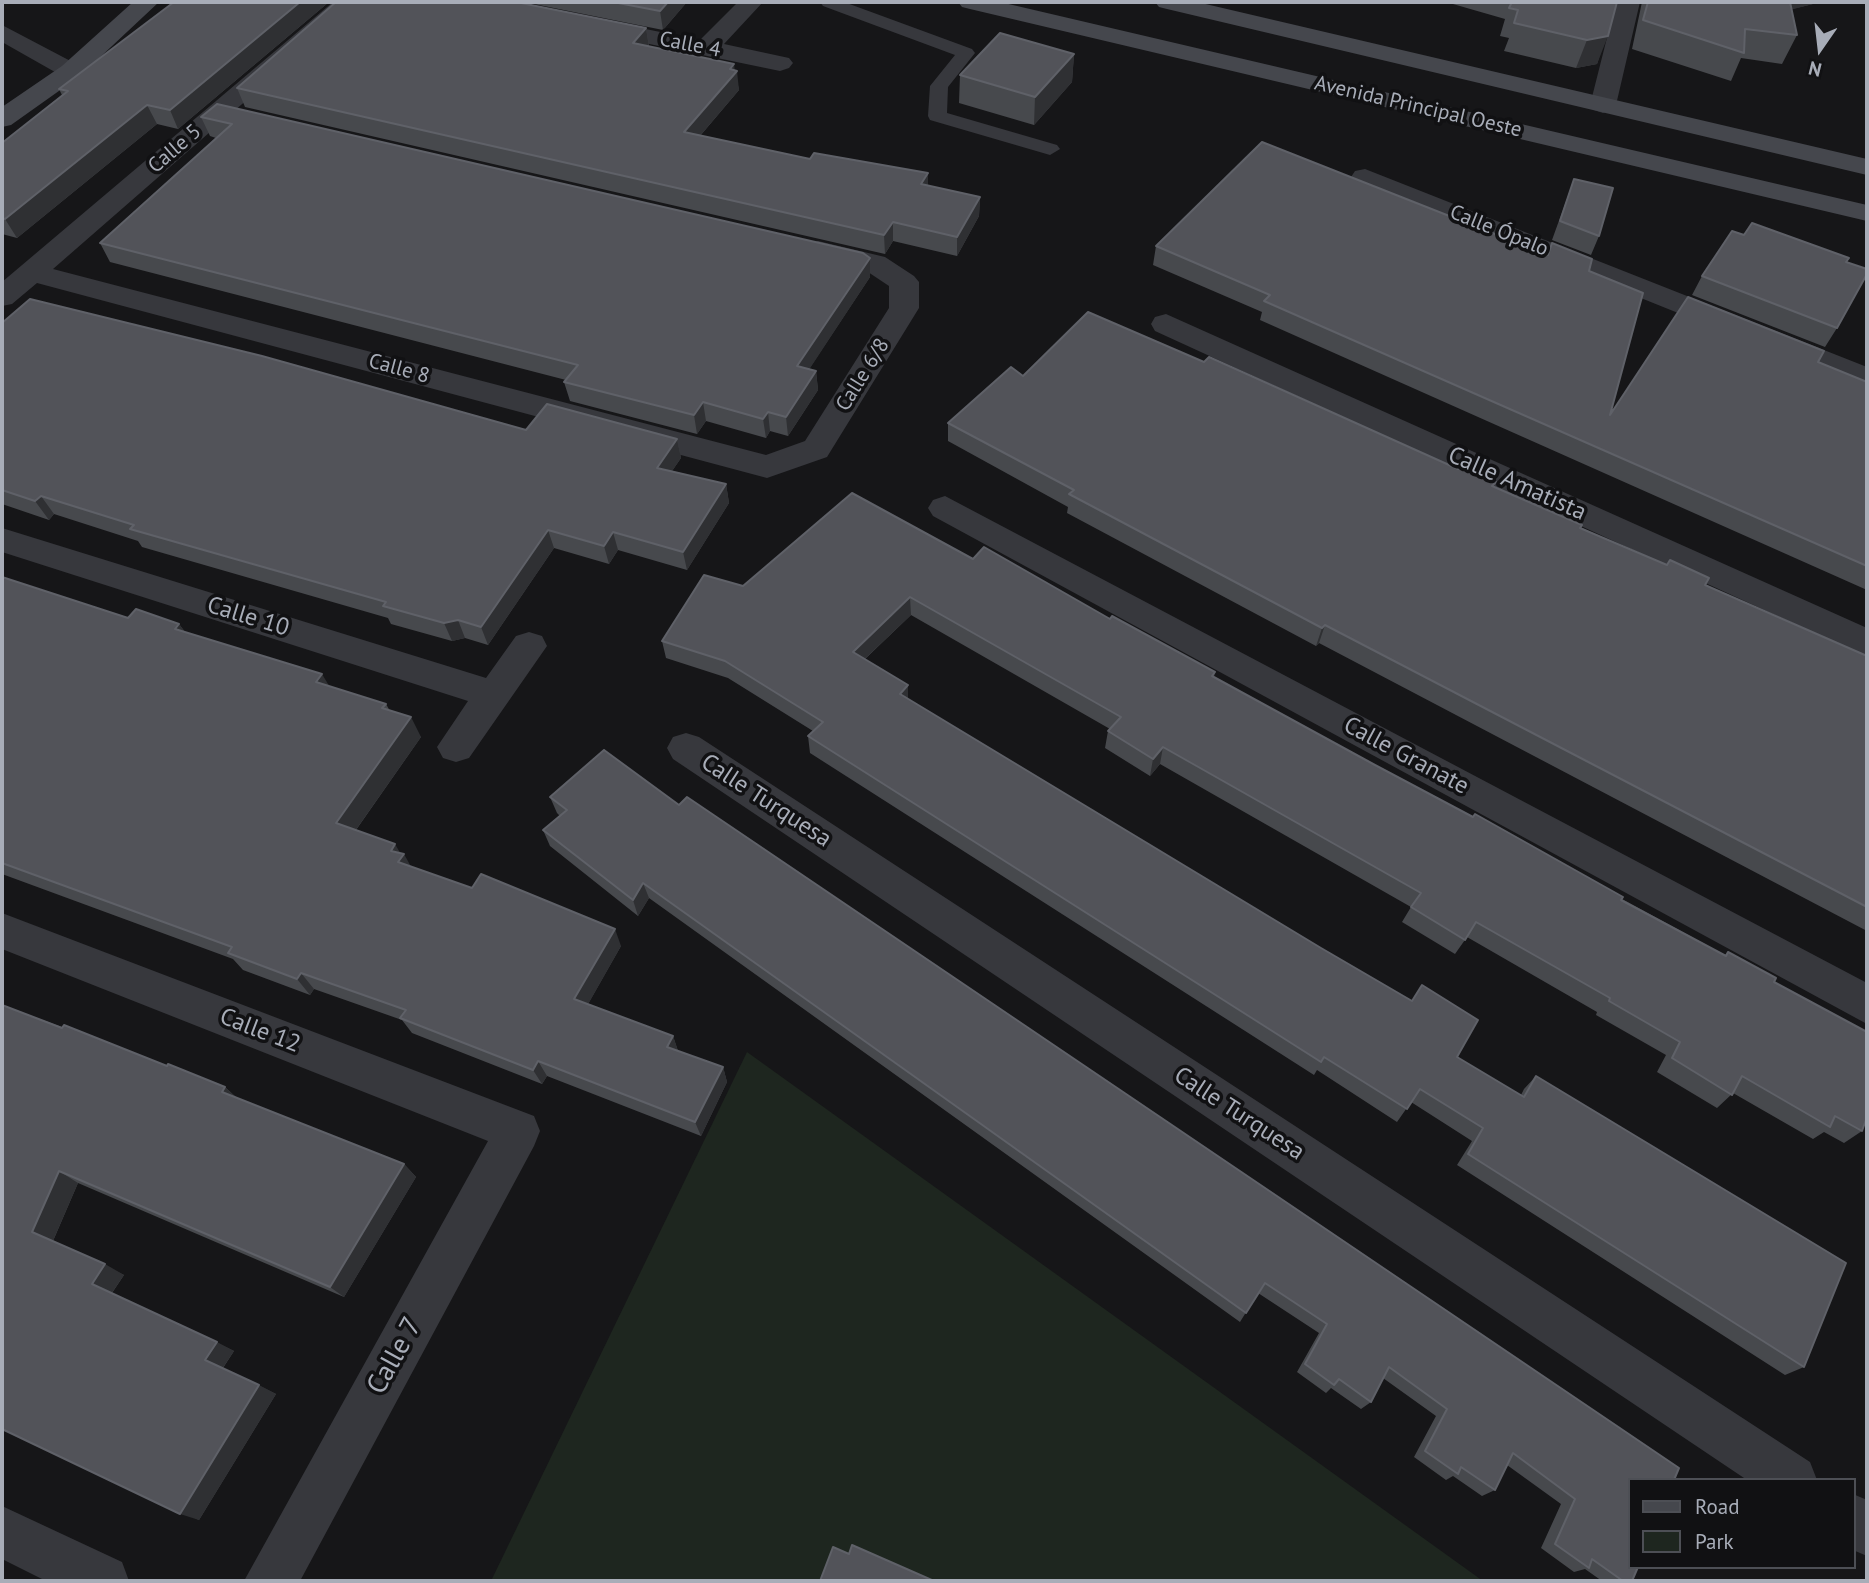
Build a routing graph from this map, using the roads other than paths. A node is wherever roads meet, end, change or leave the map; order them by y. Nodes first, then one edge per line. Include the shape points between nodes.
1 (146, 2) edge
2 (347, 2) edge
3 (751, 2) edge
4 (829, 2) edge
5 (970, 2) edge
6 (1167, 2) edge
7 (1628, 2) edge
8 (571, 21) edge
9 (2, 32) edge
10 (706, 48) junction
11 (780, 63) dead end
12 (71, 71) junction
13 (1603, 104) junction
14 (219, 111) junction
15 (246, 118) edge
16 (2, 119) edge
17 (1050, 149) dead end
18 (1867, 167) edge
19 (1365, 177) dead end
20 (1867, 213) edge
21 (795, 245) edge
22 (31, 272) junction
23 (2, 297) edge
24 (1166, 324) dead end
25 (1867, 379) edge
26 (767, 467) joint
27 (945, 508) dead end
28 (2, 540) edge
29 (1867, 643) edge
30 (529, 646) dead end
31 (494, 695) junction
32 (456, 747) dead end
33 (686, 748) dead end
34 (2, 931) edge
35 (1867, 1005) edge
36 (518, 1131) joint
37 (1789, 1478) edge
38 (2, 1532) edge
39 (103, 1581) edge
40 (271, 1581) edge

1 - 12 main road
2 - 14 street, Calle 5
3 - 10 street
4 - 17 lane via 966,53 939,86 937,116
5 - 20 main road, Avenida Principal Oeste
6 - 13 main road, Avenida Principal Oeste
7 - 13 street
8 - 10 street, Calle 4
9 - 12 street
10 - 11 street, Calle 4
12 - 16 main road
13 - 18 main road, Avenida Principal Oeste
14 - 15 street
14 - 22 street, Calle 5
19 - 25 street, Calle Ópalo
21 - 26 street, Calle 6/8 via 875,263 904,282 904,308 816,449
22 - 23 street, Calle 5
22 - 26 street, Calle 8
24 - 29 street, Calle Amatista
27 - 35 street, Calle Granate
28 - 31 street, Calle 10
30 - 31 street
31 - 32 street
33 - 37 street, Calle Turquesa
34 - 36 street, Calle 12
36 - 40 street, Calle 7
38 - 39 street

